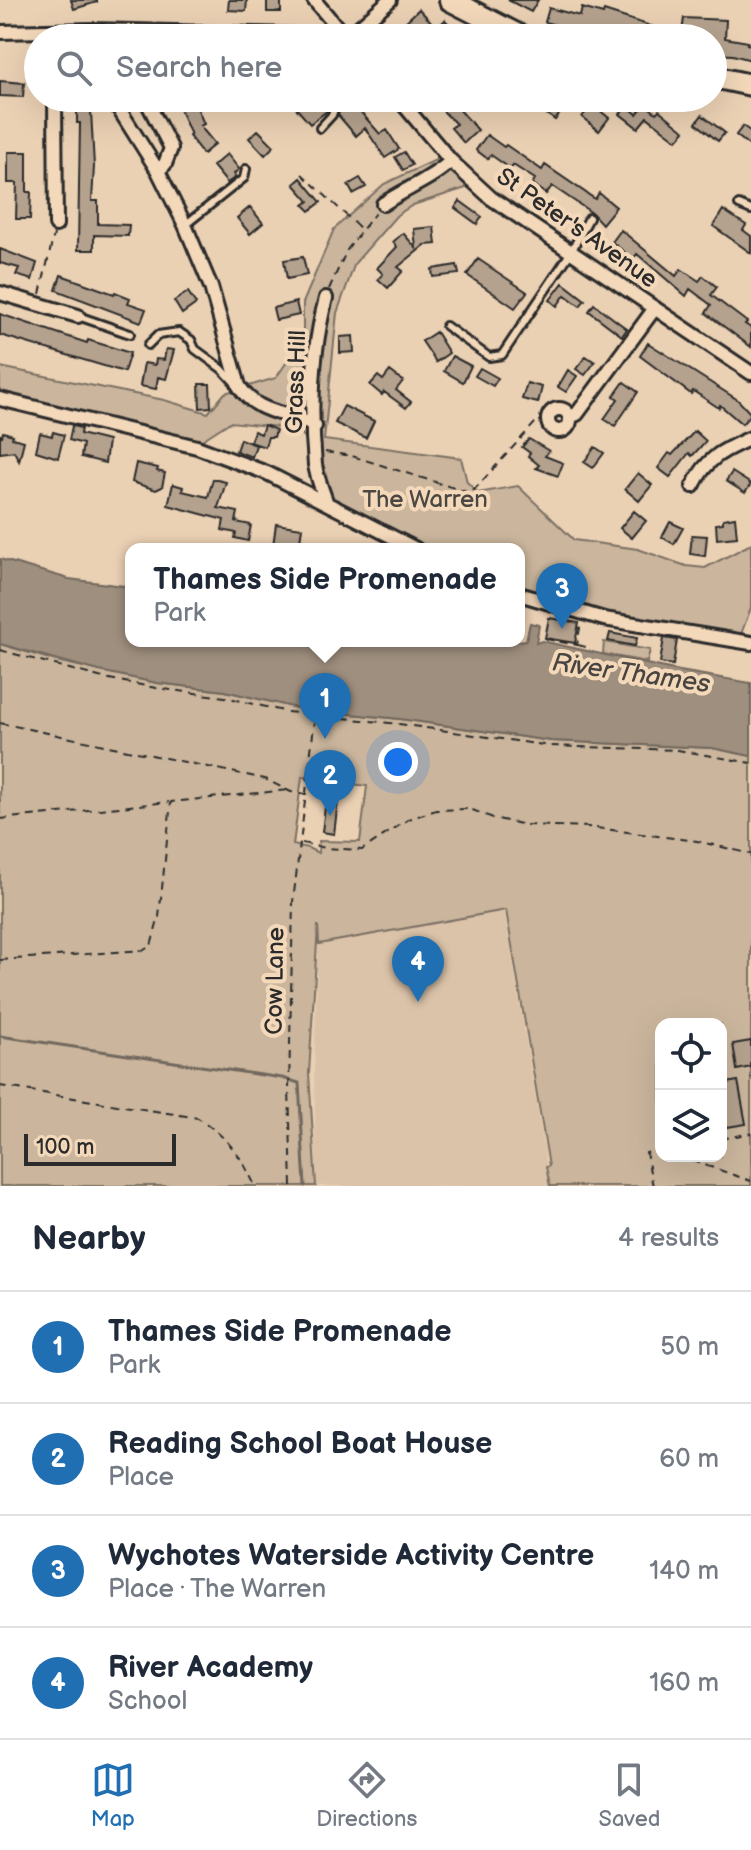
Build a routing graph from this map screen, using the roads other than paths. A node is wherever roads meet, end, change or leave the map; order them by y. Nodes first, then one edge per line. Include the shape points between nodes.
1 (314, 0) edge
2 (390, 0) edge
3 (450, 0) edge
4 (334, 24) edge
5 (363, 24) edge
6 (497, 24) edge
7 (0, 32) edge
8 (24, 33) edge
9 (727, 80) edge
10 (751, 85) edge
11 (55, 112) edge
12 (121, 112) edge
13 (152, 112) edge
14 (333, 112) edge
15 (410, 112) edge
16 (320, 128) dead end
17 (451, 161) junction
18 (246, 169) dead end
19 (158, 171) junction
20 (383, 204) road end
21 (739, 205) dead end
22 (751, 210) edge
23 (589, 218) dead end
24 (56, 225) road end
25 (185, 225) junction
26 (571, 252) junction
27 (0, 293) edge
28 (326, 298) road end
29 (655, 308) junction
30 (72, 316) joint
31 (446, 326) dead end
32 (130, 334) dead end
33 (148, 345) dead end
34 (751, 373) edge
35 (239, 386) junction
36 (0, 399) edge
37 (548, 420) road end
38 (315, 426) junction
39 (751, 438) edge
40 (316, 468) junction
41 (693, 486) dead end
42 (295, 487) junction
43 (326, 501) junction
44 (405, 543) edge
45 (525, 596) edge
46 (751, 643) edge

1 - 4 street
2 - 5 street
3 - 6 main road
7 - 8 street
9 - 10 main road
11 - 24 street
12 - 19 street
13 - 19 street via 171,148
14 - 16 lane
15 - 17 street, St Peter's Avenue
17 - 20 street
17 - 26 street, St Peter's Avenue via 491,198
18 - 25 lane via 244,178
19 - 25 street
21 - 22 lane
23 - 26 lane
25 - 35 street via 211,287
26 - 29 street, St Peter's Avenue
26 - 31 lane via 502,355 489,357
27 - 30 street
28 - 38 street, Grass Hill via 315,353
29 - 34 street, St Peter's Avenue
29 - 37 street via 567,427 553,429
30 - 32 lane
33 - 35 lane via 158,335 179,332
35 - 38 street via 259,407
36 - 42 street via 197,447
38 - 40 street, Grass Hill
39 - 41 street via 719,453
40 - 42 street, Grass Hill
40 - 43 street, Grass Hill
42 - 43 street
43 - 44 street
45 - 46 street via 604,619

